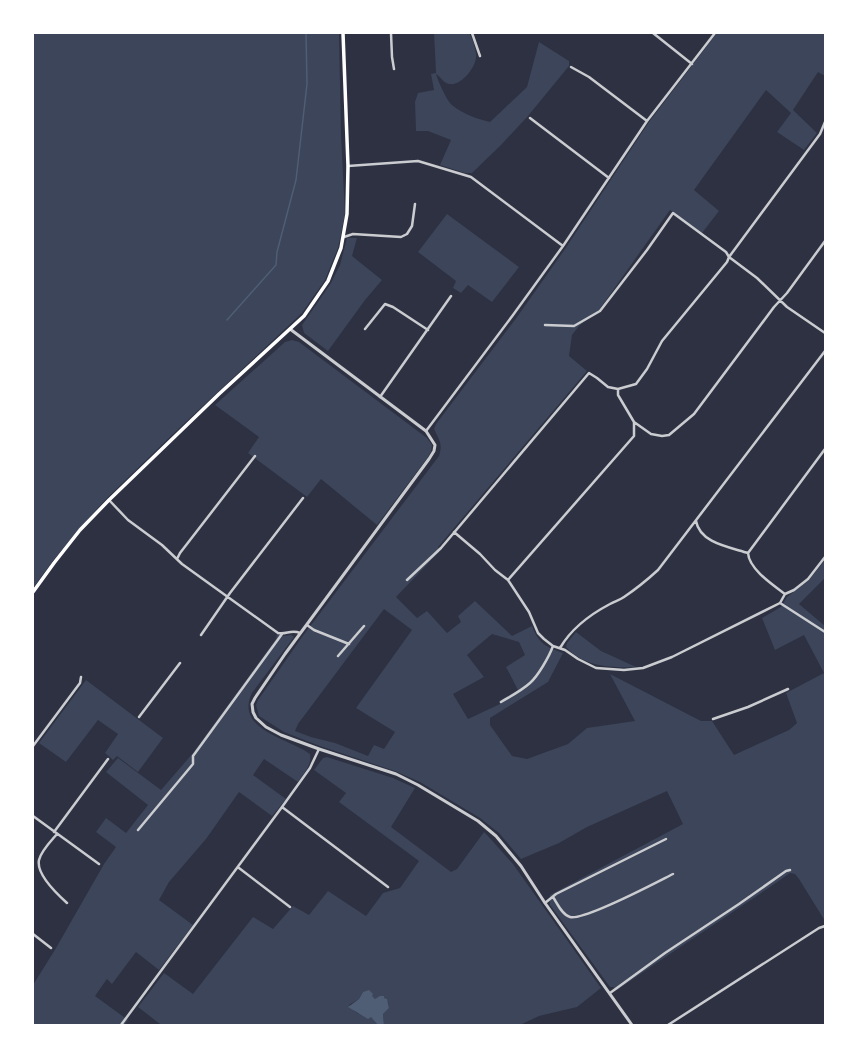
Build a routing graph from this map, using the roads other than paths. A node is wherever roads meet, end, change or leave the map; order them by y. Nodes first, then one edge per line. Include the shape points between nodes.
1 (343, 33) edge
2 (391, 33) edge
3 (472, 33) edge
4 (653, 33) edge
5 (715, 33) edge
6 (480, 56) dead end
7 (692, 64) junction
8 (572, 67) dead end
9 (394, 69) dead end
10 (530, 118) dead end
11 (647, 121) junction
12 (825, 122) edge
13 (348, 166) junction
14 (608, 178) junction
15 (415, 204) dead end
16 (344, 236) junction
17 (825, 242) edge
18 (563, 246) junction
19 (729, 257) junction
20 (451, 296) dead end
21 (781, 300) junction
22 (545, 325) dead end
23 (290, 329) junction
24 (365, 329) dead end
25 (428, 330) junction
26 (825, 333) edge
27 (825, 351) edge
28 (618, 390) junction
29 (380, 397) junction
30 (634, 422) junction
31 (426, 431) junction
32 (825, 450) edge
33 (255, 456) dead end
34 (303, 498) dead end
35 (109, 500) junction
36 (696, 520) junction
37 (454, 532) junction
38 (748, 553) junction
39 (825, 557) edge
40 (177, 559) junction
41 (407, 580) dead end
42 (508, 580) junction
43 (33, 592) edge
44 (785, 594) junction
45 (227, 598) junction
46 (780, 603) junction
47 (307, 625) junction
48 (364, 626) dead end
49 (825, 632) edge
50 (282, 634) junction
51 (300, 634) junction
52 (201, 635) dead end
53 (349, 644) junction
54 (553, 646) junction
55 (560, 648) junction
56 (338, 656) dead end
57 (180, 663) dead end
58 (81, 677) dead end
59 (788, 689) dead end
60 (501, 702) dead end
61 (139, 717) dead end
62 (713, 719) dead end
63 (33, 746) edge
64 (319, 749) junction
65 (108, 759) dead end
66 (282, 807) junction
67 (33, 816) edge
68 (138, 830) dead end
69 (55, 833) junction
70 (666, 839) dead end
71 (98, 864) dead end
72 (239, 868) junction
73 (790, 870) dead end
74 (673, 874) dead end
75 (388, 887) dead end
76 (552, 897) junction
77 (545, 902) junction
78 (66, 903) dead end
79 (290, 907) dead end
80 (825, 926) edge
81 (33, 934) edge
82 (51, 948) dead end
83 (610, 993) junction
84 (121, 1025) edge
85 (632, 1025) edge
86 (668, 1025) edge

1 - 13 main road
2 - 9 street
3 - 6 street
4 - 7 street
5 - 7 street
7 - 11 street
8 - 11 street
10 - 14 street
11 - 14 street
12 - 19 street via 820,134
13 - 16 main road via 348,214
13 - 18 street via 418,161 471,177
14 - 18 street
15 - 16 street via 412,226 407,234 401,237 353,234
16 - 23 main road via 328,282 304,316
17 - 21 street
18 - 31 street
19 - 21 street
19 - 22 street via 726,252 673,213 600,312 574,326
19 - 28 street via 662,341 636,384
20 - 25 street
21 - 26 street
21 - 30 street via 694,414 669,435 651,434
23 - 29 street
23 - 35 main road
24 - 25 street via 385,304 394,307
25 - 29 street
27 - 36 street
28 - 30 street via 618,395
28 - 37 street via 608,387 589,373
29 - 31 street
30 - 42 street via 634,436
31 - 47 street via 435,444 430,459
32 - 38 street
33 - 40 street
34 - 45 street
35 - 40 street via 128,520
35 - 43 main road via 76,536
36 - 38 street via 702,535
36 - 55 street via 658,570 637,588 578,625
37 - 41 street
37 - 42 street
38 - 44 street via 748,559 764,578
39 - 44 street via 808,579
40 - 45 street
42 - 54 street via 529,612 538,633
44 - 46 street
45 - 50 street
45 - 52 street
46 - 49 street
46 - 55 street via 672,657 643,668 596,668
47 - 51 street
47 - 53 street
48 - 53 street
50 - 51 street via 295,631
50 - 68 street via 193,756 193,764
51 - 64 street via 252,704 253,712 266,727
53 - 56 street
54 - 55 street
54 - 60 street via 531,682
57 - 61 street
58 - 63 street via 80,682
59 - 62 street
64 - 66 street via 310,768
64 - 77 street via 396,774 478,821 496,836 521,866
65 - 69 street
66 - 72 street
66 - 75 street
67 - 69 street
69 - 71 street
69 - 78 street via 39,859 39,866 41,873
70 - 76 street
72 - 79 street
72 - 84 street
73 - 83 street
74 - 76 street via 622,899 573,918 564,914
76 - 77 street
77 - 83 street
80 - 86 street
81 - 82 street
83 - 85 street

